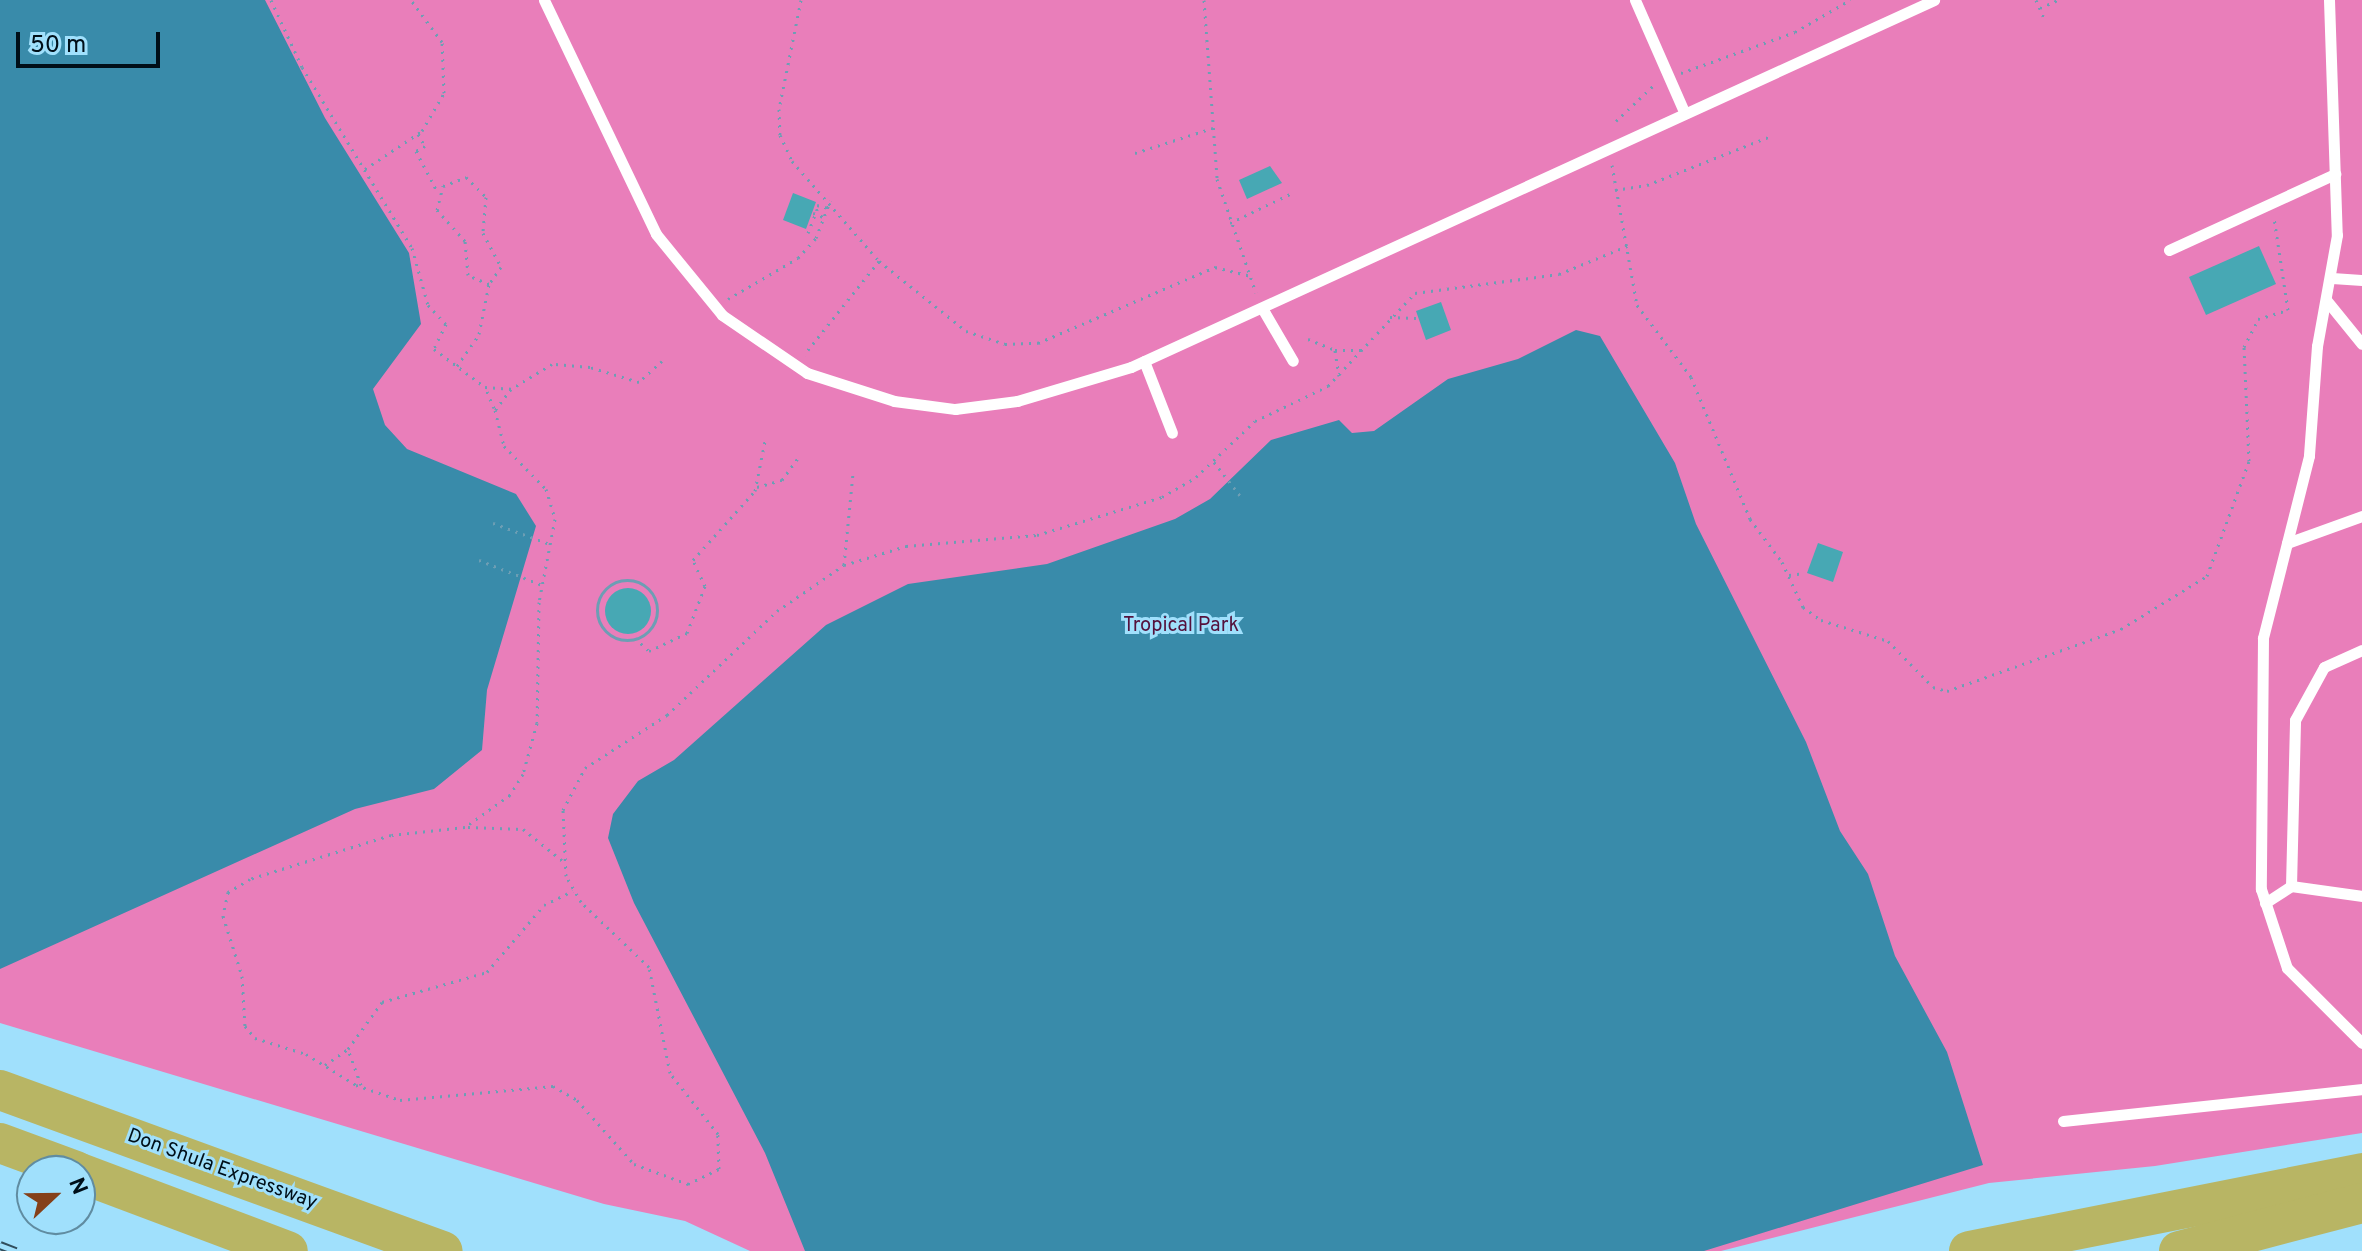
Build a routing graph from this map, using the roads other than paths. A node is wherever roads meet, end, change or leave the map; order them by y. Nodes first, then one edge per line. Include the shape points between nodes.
1 (544, 0) edge
2 (1635, 0) edge
3 (1934, 0) edge
4 (2329, 0) edge
5 (1685, 114) junction
6 (2335, 174) junction
7 (2169, 250) dead end
8 (2332, 278) junction
9 (2362, 280) edge
10 (2327, 301) junction
11 (1262, 308) junction
12 (2362, 344) edge
13 (1144, 361) junction
14 (1293, 361) dead end
15 (1172, 433) dead end
16 (2362, 516) edge
17 (2287, 543) junction
18 (2362, 650) edge
19 (2291, 886) junction
20 (2362, 896) edge
21 (2265, 903) junction
22 (2362, 1043) edge
23 (2362, 1089) edge
24 (0, 1090) edge
25 (2063, 1121) dead end
26 (0, 1143) edge
27 (32, 1155) edge
28 (2362, 1173) edge
29 (96, 1179) edge
30 (2362, 1203) edge
31 (288, 1251) edge
32 (443, 1251) edge
33 (1969, 1251) edge
34 (2179, 1251) edge

1 - 13 lane via 665,249 722,315 775,357 862,392 955,409 1034,397
2 - 5 lane
3 - 5 lane
4 - 6 lane
5 - 11 lane
6 - 7 lane
6 - 8 lane
8 - 9 lane
8 - 10 lane
10 - 12 lane
10 - 17 lane via 2309,456
11 - 13 lane
11 - 14 lane
13 - 15 lane
16 - 17 lane
17 - 21 lane via 2263,638
18 - 19 lane via 2324,667 2295,720
19 - 20 lane
19 - 21 lane
21 - 22 lane via 2287,968
23 - 25 lane
24 - 32 highway, Don Shula Expressway
26 - 27 highway
28 - 33 highway
29 - 31 highway
30 - 34 highway

